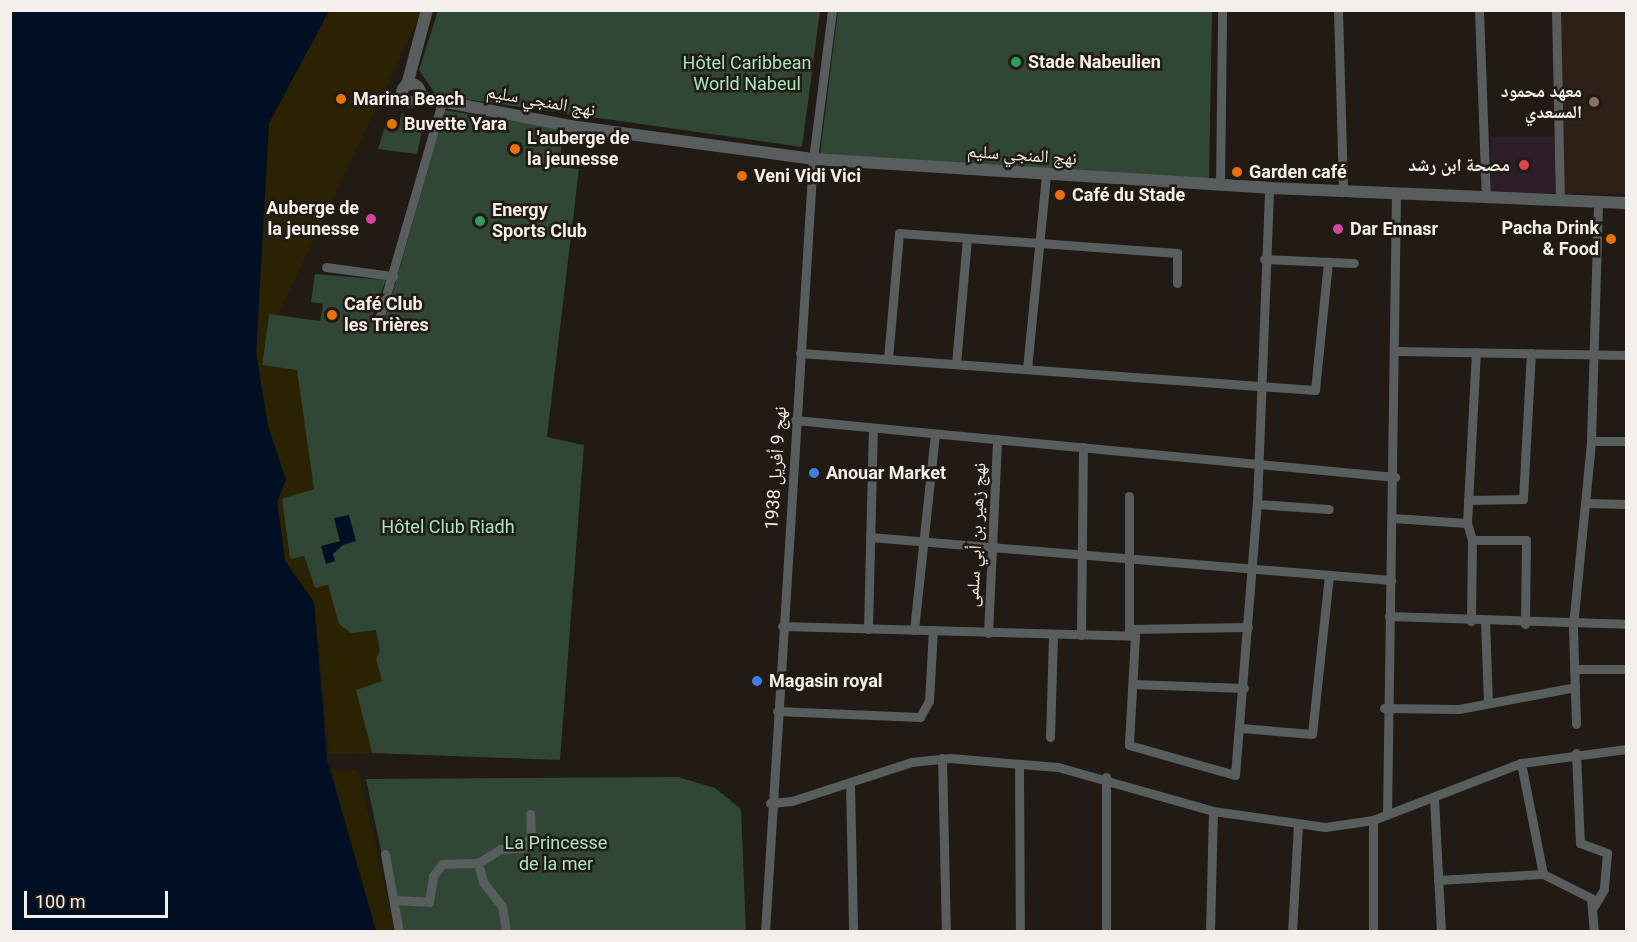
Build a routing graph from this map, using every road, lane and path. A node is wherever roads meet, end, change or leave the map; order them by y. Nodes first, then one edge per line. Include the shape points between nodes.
1 (427, 10) edge
2 (832, 10) edge
3 (1222, 10) edge
4 (1338, 10) edge
5 (1479, 10) edge
6 (1556, 10) edge
7 (442, 102) junction
8 (813, 159) junction
9 (1047, 174) junction
10 (1220, 184) junction
11 (1269, 188) junction
12 (1342, 190) junction
13 (1396, 193) junction
14 (1486, 197) junction
15 (1560, 199) junction
16 (1598, 201) junction
17 (1626, 203) edge
18 (967, 239) junction
19 (1040, 244) junction
20 (1264, 259) junction
21 (1328, 262) junction
22 (1354, 263) dead end
23 (326, 267) dead end
24 (393, 276) junction
25 (1177, 283) dead end
26 (380, 316) dead end
27 (1397, 351) junction
28 (1476, 352) junction
29 (800, 353) junction
30 (1531, 353) junction
31 (1593, 355) junction
32 (1626, 355) edge
33 (888, 358) junction
34 (956, 364) junction
35 (1027, 369) junction
36 (1260, 386) junction
37 (795, 420) junction
38 (873, 428) junction
39 (934, 434) junction
40 (997, 439) junction
41 (1591, 441) junction
42 (1626, 441) edge
43 (1083, 447) junction
44 (1257, 466) junction
45 (1395, 477) junction
46 (1129, 496) dead end
47 (1468, 500) junction
48 (1586, 502) junction
49 (1257, 504) junction
50 (1626, 504) edge
51 (1329, 508) dead end
52 (1393, 518) junction
53 (1467, 523) junction
54 (870, 537) junction
55 (924, 538) junction
56 (1472, 540) junction
57 (994, 544) junction
58 (1080, 552) junction
59 (1128, 557) junction
60 (1252, 569) junction
61 (1329, 575) junction
62 (1391, 580) junction
63 (1389, 616) junction
64 (1471, 621) junction
65 (1485, 621) junction
66 (1525, 624) junction
67 (1626, 624) edge
68 (782, 626) junction
69 (1573, 626) junction
70 (1248, 627) junction
71 (868, 629) junction
72 (914, 630) junction
73 (933, 630) junction
74 (1132, 632) junction
75 (987, 633) junction
76 (1053, 635) junction
77 (1081, 635) junction
78 (1574, 669) junction
79 (1626, 669) edge
80 (1133, 684) junction
81 (1575, 687) junction
82 (1244, 688) junction
83 (1488, 703) junction
84 (1384, 708) junction
85 (777, 711) junction
86 (1576, 724) dead end
87 (1241, 728) junction
88 (1050, 737) dead end
89 (1626, 749) edge
90 (1576, 753) junction
91 (942, 758) junction
92 (1521, 763) junction
93 (1019, 765) junction
94 (1106, 777) junction
95 (850, 783) junction
96 (1434, 798) junction
97 (771, 800) junction
98 (1212, 811) junction
99 (530, 814) dead end
100 (1387, 815) junction
101 (1373, 820) junction
102 (1298, 824) junction
103 (385, 854) dead end
104 (478, 863) junction
105 (1543, 874) junction
106 (1438, 880) junction
107 (394, 900) junction
108 (1594, 906) junction
109 (399, 932) edge
110 (506, 932) edge
111 (765, 932) edge
112 (853, 932) edge
113 (946, 932) edge
114 (1020, 932) edge
115 (1106, 932) edge
116 (1210, 932) edge
117 (1292, 932) edge
118 (1373, 932) edge
119 (1441, 932) edge
120 (1594, 932) edge

1 - 7 street, نهج المنجي سليم via 404,99 412,102 420,97
2 - 8 street, نهج 9 أفريل 1938
3 - 10 street
4 - 12 street
5 - 14 street
6 - 15 street
7 - 8 street, نهج المنجي سليم
7 - 24 street
8 - 9 street, نهج المنجي سليم
8 - 29 street, نهج 9 أفريل 1938
9 - 10 street, نهج المنجي سليم
9 - 19 street
10 - 11 street, نهج المنجي سليم
11 - 12 street, نهج المنجي سليم
11 - 20 street
12 - 13 street, نهج المنجي سليم
13 - 14 street, نهج المنجي سليم
13 - 27 street
14 - 15 street, نهج المنجي سليم
15 - 16 street, نهج المنجي سليم
16 - 17 street, نهج المنجي سليم
16 - 31 street
18 - 19 street
18 - 33 street via 898,234
18 - 34 street
19 - 25 street via 1177,253
19 - 35 street
20 - 21 street
20 - 36 street
21 - 22 street
21 - 36 street via 1318,388
23 - 24 street
24 - 26 street
27 - 28 street
27 - 45 street
28 - 30 street
28 - 47 street
29 - 33 street
29 - 37 street, نهج 9 أفريل 1938
30 - 31 street
30 - 47 street via 1523,499
31 - 32 street
31 - 41 street
33 - 34 street
34 - 35 street
35 - 36 street
36 - 44 street
37 - 38 street
37 - 68 street, نهج 9 أفريل 1938
38 - 39 street
38 - 54 street
39 - 40 street
39 - 55 street
40 - 43 street
40 - 57 street, نهج زهير بن أبي سلمى
41 - 42 street
41 - 48 street
43 - 44 street
43 - 58 street
44 - 45 street
44 - 49 street
45 - 52 street
46 - 59 street
47 - 53 street
48 - 50 street
48 - 69 street
49 - 51 street
49 - 60 street
52 - 53 street
52 - 62 street
53 - 56 street
54 - 55 street
54 - 71 street
55 - 57 street
55 - 72 street
56 - 64 street
56 - 66 street via 1526,540
57 - 58 street
57 - 75 street, نهج زهير بن أبي سلمى
58 - 59 street
58 - 77 street
59 - 60 street
59 - 74 street
60 - 61 street
60 - 70 street
61 - 62 street
61 - 87 street via 1312,734
62 - 63 street
63 - 64 street
63 - 84 street
64 - 65 street
65 - 66 street
65 - 83 street
66 - 69 street
67 - 69 street
68 - 71 street
68 - 85 street, نهج 9 أفريل 1938
69 - 78 street
70 - 74 street
70 - 82 street
71 - 72 street
72 - 73 street
73 - 75 street
73 - 85 street via 929,701 920,717
74 - 77 street
74 - 80 street
75 - 76 street
76 - 77 street
76 - 88 street
78 - 79 street
78 - 81 street
80 - 82 street
80 - 87 street via 1131,746 1234,775
81 - 83 street
81 - 86 street
82 - 87 street
83 - 84 street via 1445,710
84 - 100 street
85 - 97 street, نهج 9 أفريل 1938
89 - 90 street
90 - 92 street
90 - 108 street via 1580,843 1607,853 1604,889
91 - 93 street
91 - 95 street via 911,762
91 - 113 street
92 - 96 street
92 - 105 street
93 - 94 street
93 - 114 street
94 - 98 street
94 - 115 street
95 - 97 street
95 - 112 street
96 - 100 street
96 - 106 street
97 - 111 street, نهج 9 أفريل 1938
98 - 102 street
98 - 116 street
99 - 104 street via 526,845 489,853
100 - 101 street
101 - 102 street via 1325,827
101 - 118 street
102 - 117 street
103 - 107 street
104 - 107 street via 442,864 433,876 429,902
104 - 110 street via 483,882 502,906
105 - 106 street
105 - 108 street via 1588,894
106 - 119 street
107 - 109 street
108 - 120 street

